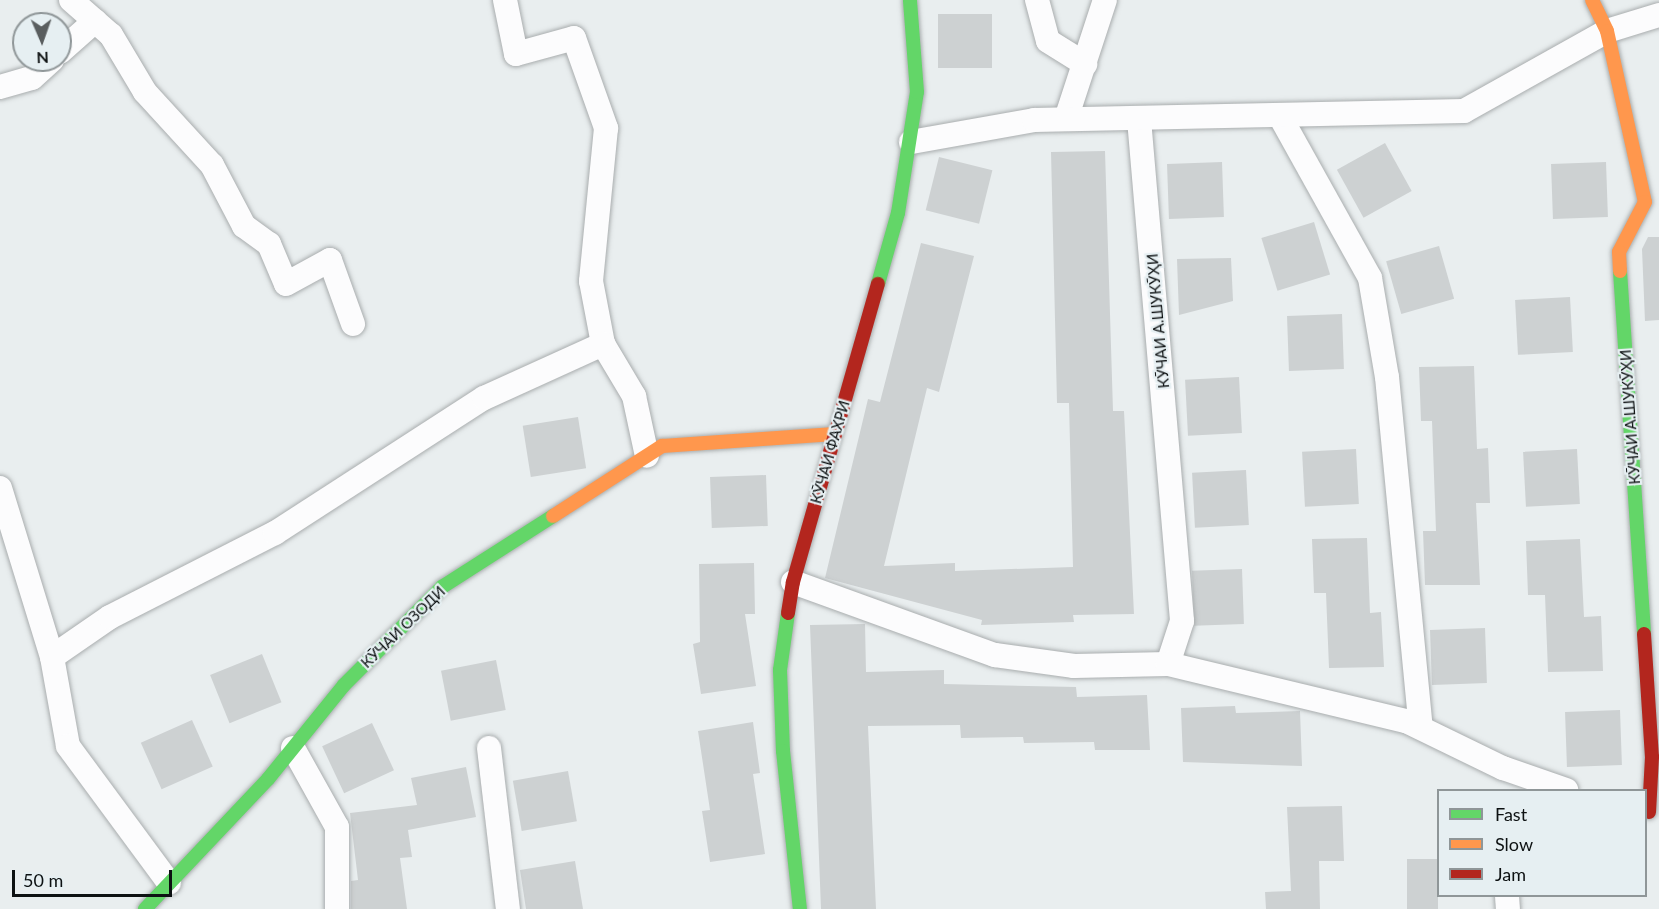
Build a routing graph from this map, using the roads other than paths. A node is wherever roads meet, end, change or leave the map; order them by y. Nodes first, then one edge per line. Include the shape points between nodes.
1 (71, 0) edge
2 (505, 0) edge
3 (910, 0) edge
4 (1036, 0) edge
5 (1105, 0) edge
6 (1592, 0) edge
7 (1659, 15) edge
8 (95, 21) junction
9 (1606, 31) junction
10 (72, 41) edge
11 (1085, 64) junction
12 (38, 72) edge
13 (0, 87) edge
14 (1281, 118) junction
15 (1066, 119) junction
16 (1139, 119) junction
17 (911, 142) junction
18 (353, 324) dead end
19 (603, 344) junction
20 (835, 434) junction
21 (647, 456) junction
22 (2, 500) edge
23 (793, 582) junction
24 (52, 657) junction
25 (1168, 664) junction
26 (1421, 727) junction
27 (293, 748) junction
28 (489, 748) dead end
29 (1504, 779) edge
30 (1560, 789) edge
31 (1651, 813) edge
32 (170, 883) junction
33 (145, 909) edge
34 (337, 909) edge
35 (508, 909) edge
36 (800, 909) edge

1 - 8 street
2 - 19 street via 516,54 574,38 606,128 591,281
3 - 17 street, КӮЧАИ ФАХРИ via 917,92
4 - 11 street via 1047,41
5 - 11 street
6 - 9 street, КӮЧАИ А.ШУКӮҲИ
7 - 9 street
8 - 10 street
8 - 18 street via 111,35 145,92 212,165 244,226 269,244 286,284 330,260
9 - 14 street via 1464,111
9 - 31 street, КӮЧАИ А.ШУКӮҲИ via 1645,202 1619,252 1652,746
11 - 15 street
12 - 13 street via 32,78
14 - 16 street
14 - 26 street via 1370,278 1387,377
15 - 16 street
15 - 17 street via 1034,120
16 - 25 street, КӮЧАИ А.ШУКӮҲИ via 1182,621
17 - 20 street, КӮЧАИ ФАХРИ via 898,213
19 - 21 street via 634,396
19 - 24 street via 484,398 275,533 110,617
20 - 21 street, КӮЧАИ ОЗОДИ via 662,446
20 - 23 street, КӮЧАИ ФАХРИ
21 - 27 street, КӮЧАИ ОЗОДИ via 442,588 344,685
22 - 24 street
23 - 25 street via 995,655 1074,666
23 - 36 street, КӮЧАИ ФАХРИ via 780,670 783,751
24 - 32 street via 68,746
25 - 26 street
26 - 29 street
27 - 32 street, КӮЧАИ ОЗОДИ
27 - 34 street via 337,827
28 - 35 street
29 - 30 street
32 - 33 street, КӮЧАИ ОЗОДИ

